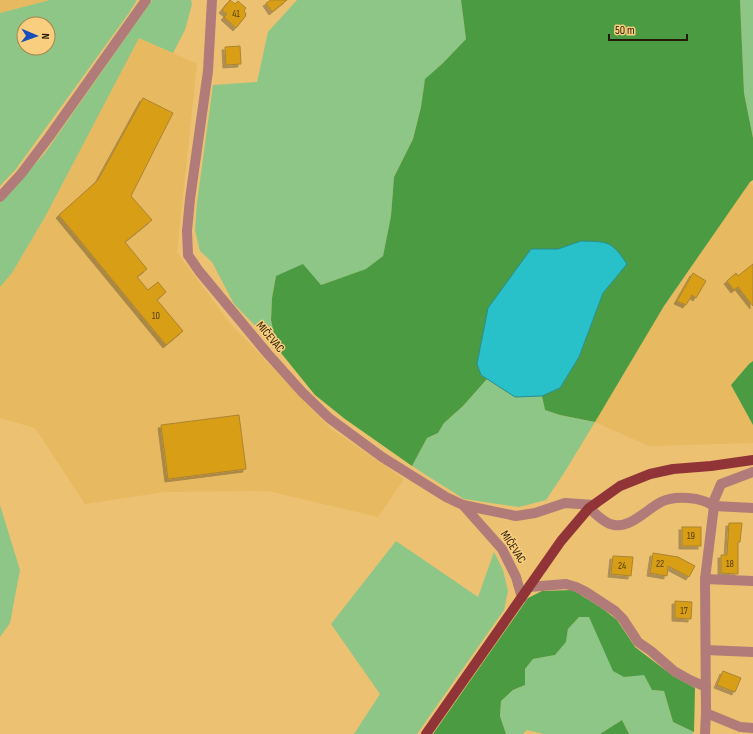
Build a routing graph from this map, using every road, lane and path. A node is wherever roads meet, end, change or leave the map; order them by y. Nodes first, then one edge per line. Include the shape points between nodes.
1 (146, 0) edge
2 (212, 0) edge
3 (0, 197) edge
4 (753, 460) edge
5 (753, 472) edge
6 (463, 505) junction
7 (713, 505) junction
8 (591, 506) junction
9 (753, 508) edge
10 (705, 579) junction
11 (753, 581) edge
12 (529, 587) junction
13 (522, 598) junction
14 (706, 650) junction
15 (753, 652) edge
16 (706, 686) junction
17 (706, 713) junction
18 (753, 728) edge
19 (426, 734) edge
20 (705, 734) edge

1 - 3 street via 21,174
2 - 6 street, MIČEVAC via 208,71 190,199 188,255 267,353 329,418 382,457
4 - 8 main road via 650,474 620,486
5 - 7 street via 721,484
6 - 8 street via 516,516 565,503
6 - 13 street, MIČEVAC via 502,549 516,577
7 - 8 street via 696,499 662,502 629,523 615,525 607,522
7 - 9 street
7 - 10 street
8 - 12 main road via 561,541
10 - 11 street
10 - 14 street
12 - 13 main road
12 - 16 street via 566,584 586,592 615,611 638,642 674,671
13 - 19 main road
14 - 15 street
14 - 16 street
16 - 17 street
17 - 18 street via 740,727
17 - 20 street

